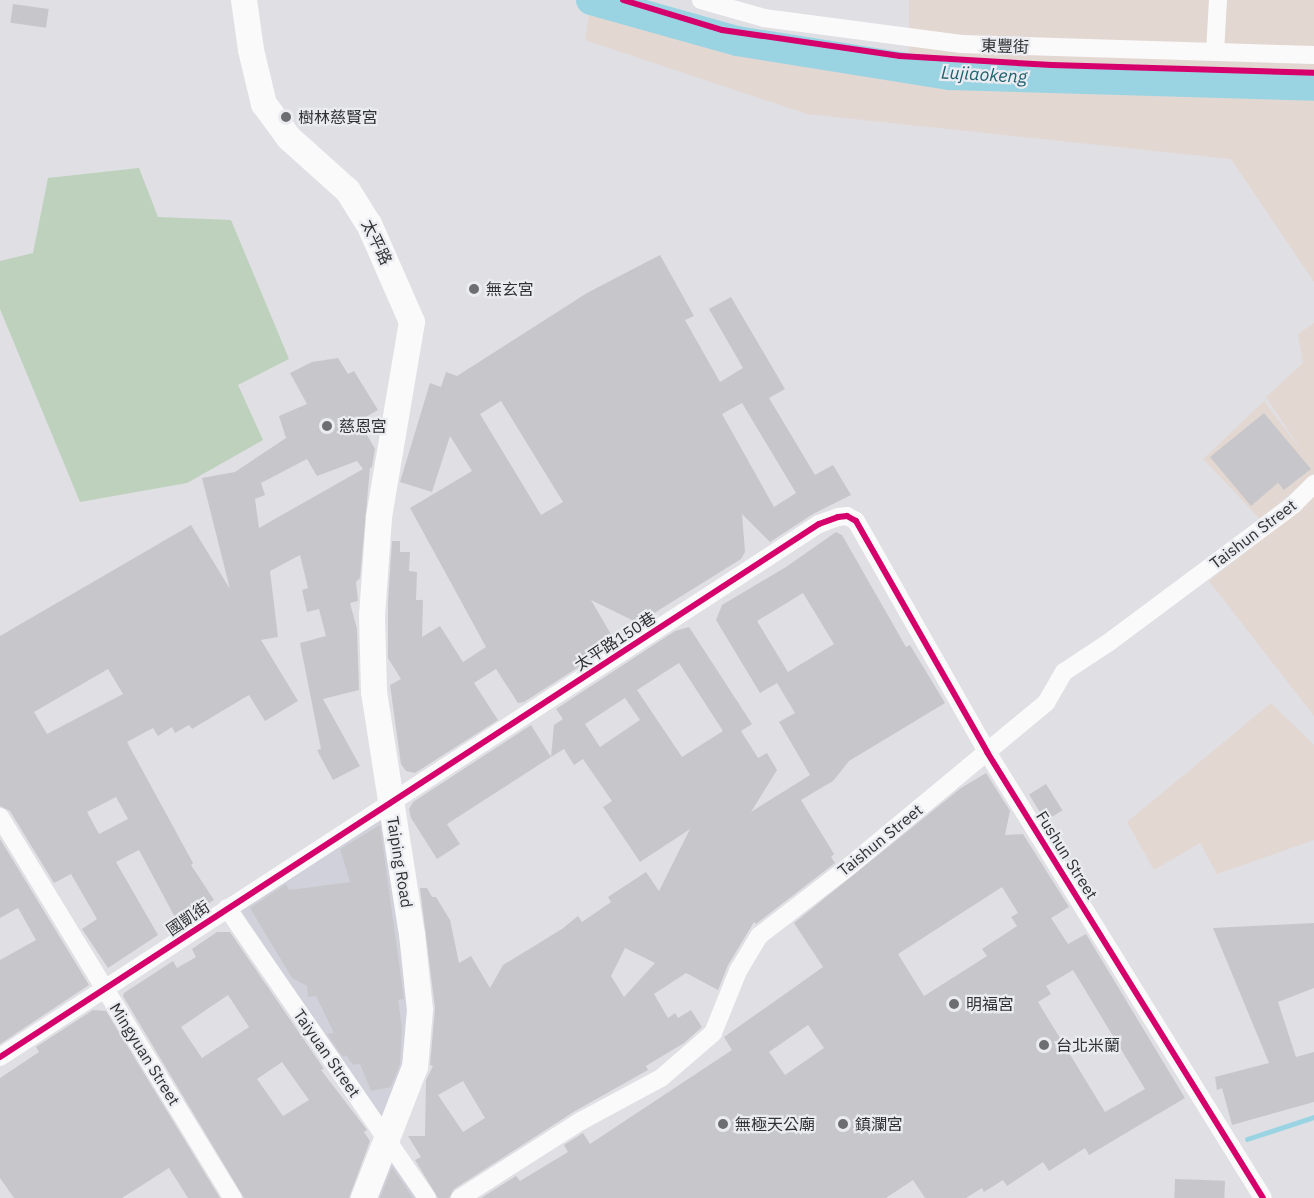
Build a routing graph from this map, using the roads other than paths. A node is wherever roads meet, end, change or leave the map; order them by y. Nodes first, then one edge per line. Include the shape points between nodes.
1 (243, 0) edge
2 (701, 0) edge
3 (1218, 0) edge
4 (1215, 52) junction
5 (1314, 55) edge
6 (1314, 484) edge
7 (856, 521) joint
8 (987, 752) junction
9 (391, 802) junction
10 (0, 817) edge
11 (227, 908) junction
12 (105, 989) junction
13 (0, 1057) edge
14 (387, 1140) junction
15 (233, 1198) edge
16 (363, 1198) edge
17 (427, 1198) edge
18 (460, 1198) edge
19 (1263, 1198) edge

1 - 9 street, 太平路 via 250,50 264,104 289,138 348,191 369,224 412,322 378,518 372,615 374,692
2 - 4 street, 東豐街 via 764,18 961,44
3 - 4 street
4 - 5 street, 東豐街
6 - 8 street, Taishun Street via 1293,505 1064,672 1046,703
7 - 8 street, Fushun Street
7 - 9 street, 太平路150巷 via 847,516 819,525
8 - 18 street, Taishun Street via 759,936 738,971 713,1033 669,1070
8 - 19 street, Fushun Street
9 - 11 street, 國凱街
9 - 14 street, Taiping Road via 420,1010 415,1067
10 - 12 street, Mingyuan Street
11 - 12 street, 國凱街
11 - 14 street, Taiyuan Street
12 - 13 street, 國凱街
12 - 15 street, Mingyuan Street
14 - 16 street, Taiping Road
14 - 17 street, Taiyuan Street

